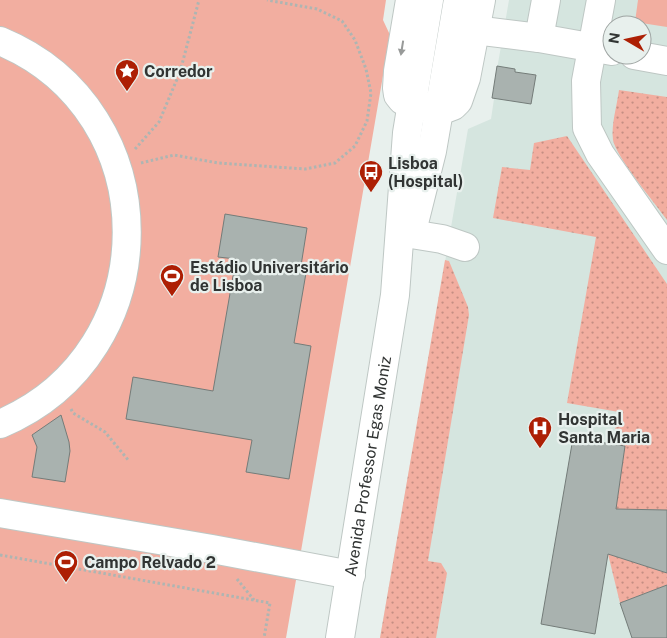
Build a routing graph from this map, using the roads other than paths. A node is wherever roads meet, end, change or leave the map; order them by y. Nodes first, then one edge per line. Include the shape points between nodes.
1 (410, 0) edge
2 (458, 0) edge
3 (481, 0) edge
4 (546, 0) edge
5 (600, 0) edge
6 (428, 12) edge
7 (464, 29) junction
8 (539, 38) junction
9 (0, 41) edge
10 (602, 49) edge
11 (652, 58) edge
12 (667, 61) edge
13 (412, 104) junction
14 (439, 108) junction
15 (411, 234) junction
16 (663, 241) edge
17 (465, 247) dead end
18 (395, 295) junction
19 (0, 424) edge
20 (0, 513) edge
21 (351, 575) junction
22 (340, 638) edge

1 -> 13 main road via 397,88 402,100
2 - 7 main road, Avenida Professor Egas Moniz
3 - 7 main road
4 - 8 main road
5 - 10 main road
6 - 7 main road
6 - 13 main road, Avenida Professor Egas Moniz
7 - 8 main road
7 - 14 main road, Avenida Professor Egas Moniz
8 - 10 main road
9 - 19 main road via 21,50 63,81 96,121 118,168 127,215 126,262 114,307 92,349 62,385 22,414
10 - 16 main road via 586,81 587,128 600,154
11 - 12 main road
13 - 14 main road
13 - 18 main road, Avenida Professor Egas Moniz
14 - 15 main road, Avenida Professor Egas Moniz
15 - 17 main road
15 - 18 main road, Avenida Professor Egas Moniz
18 - 21 main road, Avenida Professor Egas Moniz
20 - 21 main road
21 - 22 main road, Avenida Professor Egas Moniz

